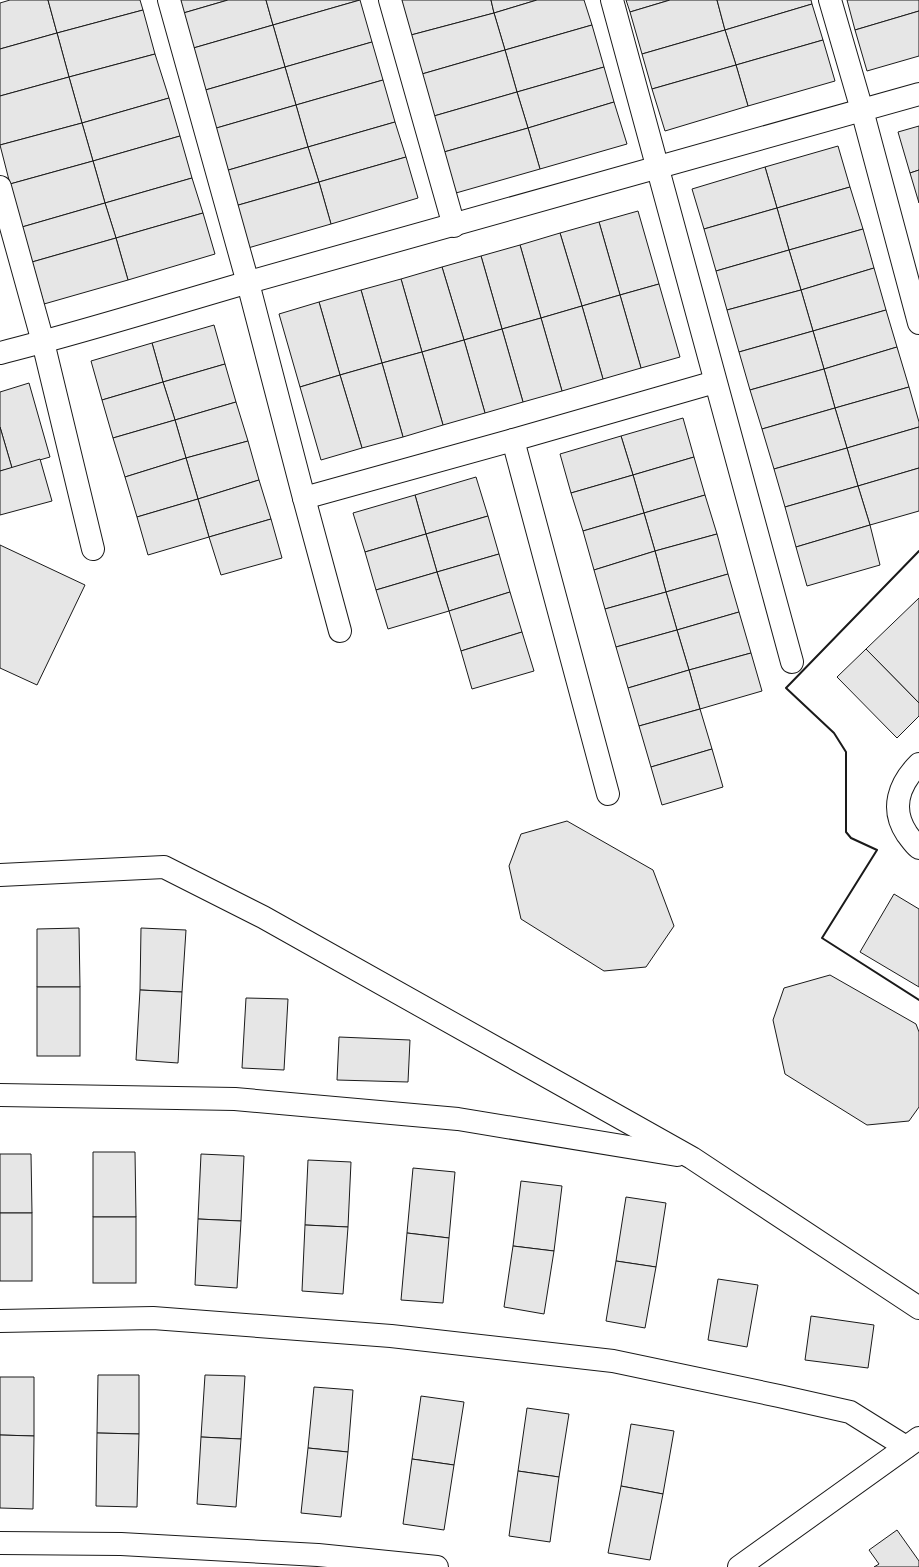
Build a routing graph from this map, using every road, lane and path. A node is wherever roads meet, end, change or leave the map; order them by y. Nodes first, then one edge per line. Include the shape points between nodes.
1 (169, 0) edge
2 (390, 0) edge
3 (612, 0) edge
4 (830, 0) edge
5 (919, 94) edge
6 (862, 110) junction
7 (659, 168) junction
8 (0, 187) edge
9 (454, 226) junction
10 (248, 283) junction
11 (919, 323) edge
12 (43, 342) junction
13 (0, 353) edge
14 (715, 382) junction
15 (513, 440) junction
16 (304, 498) junction
17 (93, 549) dead end
18 (340, 631) dead end
19 (792, 662) dead end
20 (919, 764) edge
21 (608, 794) dead end
22 (919, 848) edge
23 (0, 875) edge
24 (0, 1095) edge
25 (692, 1158) junction
26 (919, 1308) edge
27 (0, 1321) edge
28 (913, 1442) edge
29 (0, 1543) edge
30 (437, 1567) edge
31 (739, 1567) edge

1 - 10 street
2 - 9 street
3 - 7 street
4 - 6 street
5 - 6 street
6 - 7 street
6 - 11 street
7 - 9 street
7 - 14 street
8 - 12 street
9 - 10 street
10 - 12 street
10 - 16 street
12 - 13 street
12 - 17 street
14 - 15 street
14 - 19 street
15 - 16 street
15 - 21 street
16 - 18 street
20 - 22 street via 899,794 898,814 904,830
23 - 25 street via 164,867 263,918
24 - 25 street via 235,1099 458,1119
25 - 26 street
27 - 28 street via 153,1318 391,1336 612,1360 850,1412
28 - 31 street
29 - 30 street via 129,1544 318,1554

